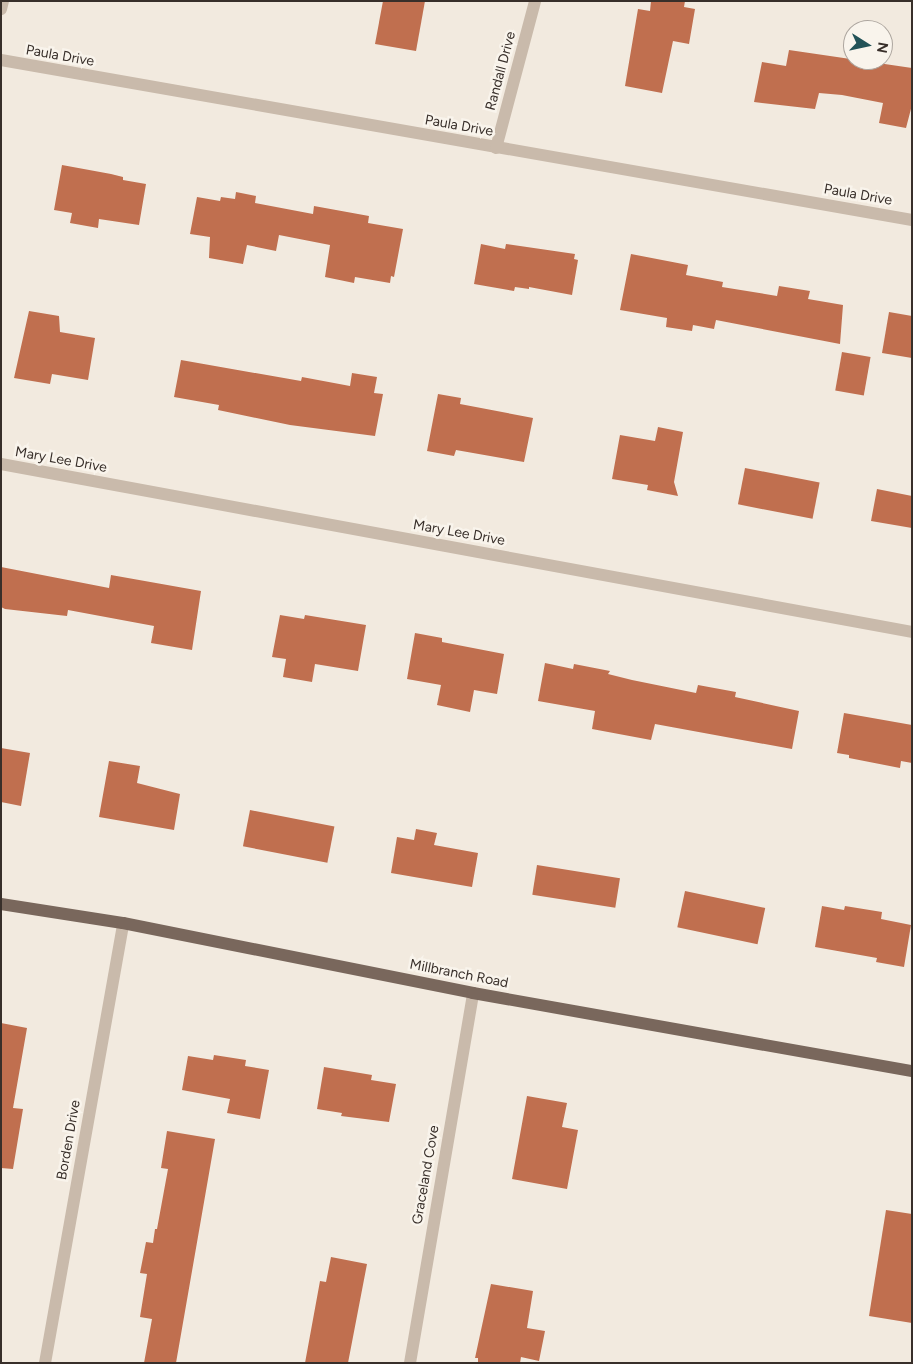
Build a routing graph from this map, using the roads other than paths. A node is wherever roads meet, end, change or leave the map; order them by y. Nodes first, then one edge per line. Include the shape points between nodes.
1 (3, 1) edge
2 (535, 1) edge
3 (1, 9) edge
4 (1, 60) edge
5 (496, 148) junction
6 (912, 220) edge
7 (1, 464) edge
8 (912, 632) edge
9 (1, 904) edge
10 (123, 922) junction
11 (473, 993) junction
12 (912, 1071) edge
13 (45, 1363) edge
14 (410, 1363) edge

1 - 3 street
2 - 5 street, Randall Drive
4 - 5 street, Paula Drive
5 - 6 street, Paula Drive
7 - 8 street, Mary Lee Drive
9 - 10 main road, Millbranch Road
10 - 11 main road, Millbranch Road
10 - 13 street, Borden Drive
11 - 12 main road, Millbranch Road
11 - 14 street, Graceland Cove

